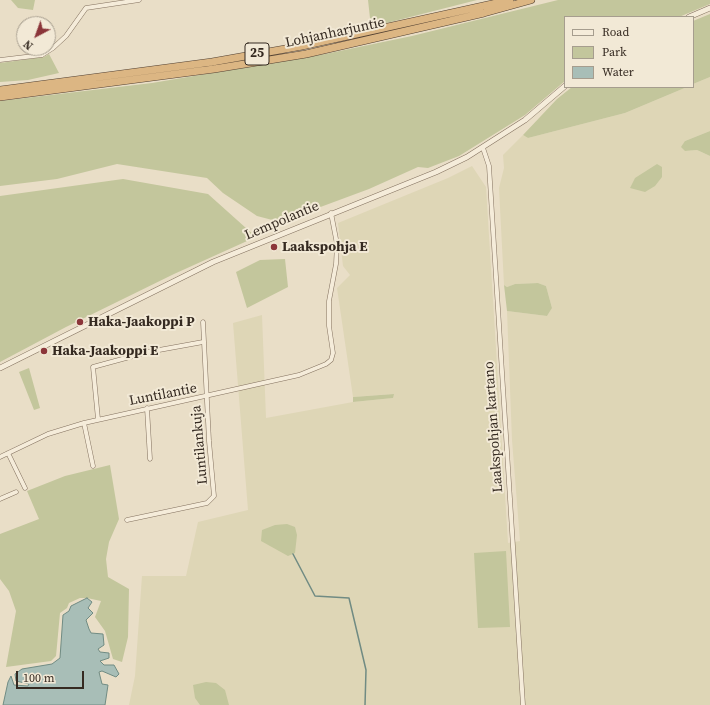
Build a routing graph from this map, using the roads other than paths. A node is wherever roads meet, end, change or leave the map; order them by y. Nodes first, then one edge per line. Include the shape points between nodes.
1 (139, 0) edge
2 (510, 0) edge
3 (531, 0) edge
4 (710, 8) edge
5 (690, 16) edge
6 (0, 60) edge
7 (564, 87) edge
8 (0, 90) edge
9 (0, 97) edge
10 (483, 148) junction
11 (331, 214) junction
12 (202, 322) dead end
13 (203, 342) junction
14 (0, 368) edge
15 (207, 397) junction
16 (147, 408) junction
17 (98, 419) junction
18 (84, 422) junction
19 (8, 453) junction
20 (0, 456) edge
21 (150, 459) dead end
22 (93, 466) dead end
23 (25, 488) dead end
24 (16, 492) dead end
25 (0, 499) edge
26 (127, 520) dead end
27 (523, 705) edge

1 - 6 street via 86,8 66,36 42,55
2 - 8 highway, Lohjanharjuntie / 25 via 302,46 212,62
3 - 9 highway, Lohjanharjuntie / 25 via 306,54 214,69
4 - 5 street
7 - 10 street, Lempolantie via 525,120
10 - 11 street, Lempolantie via 436,172
10 - 27 street, Laakspohjan kartano via 489,166
11 - 14 street, Lempolantie via 213,262
11 - 15 street, Luntilantie via 337,244 329,301 333,352 331,360 299,375
12 - 13 street, Luntilankuja
13 - 15 street, Luntilankuja
13 - 17 street via 148,352 93,367
15 - 16 street, Luntilantie
15 - 26 street, Luntilankuja via 214,496 207,503
16 - 17 street, Luntilantie
16 - 21 street
17 - 18 street, Luntilantie
18 - 19 street, Luntilantie via 48,434
18 - 22 street
19 - 20 street, Luntilantie
19 - 23 street
24 - 25 street

